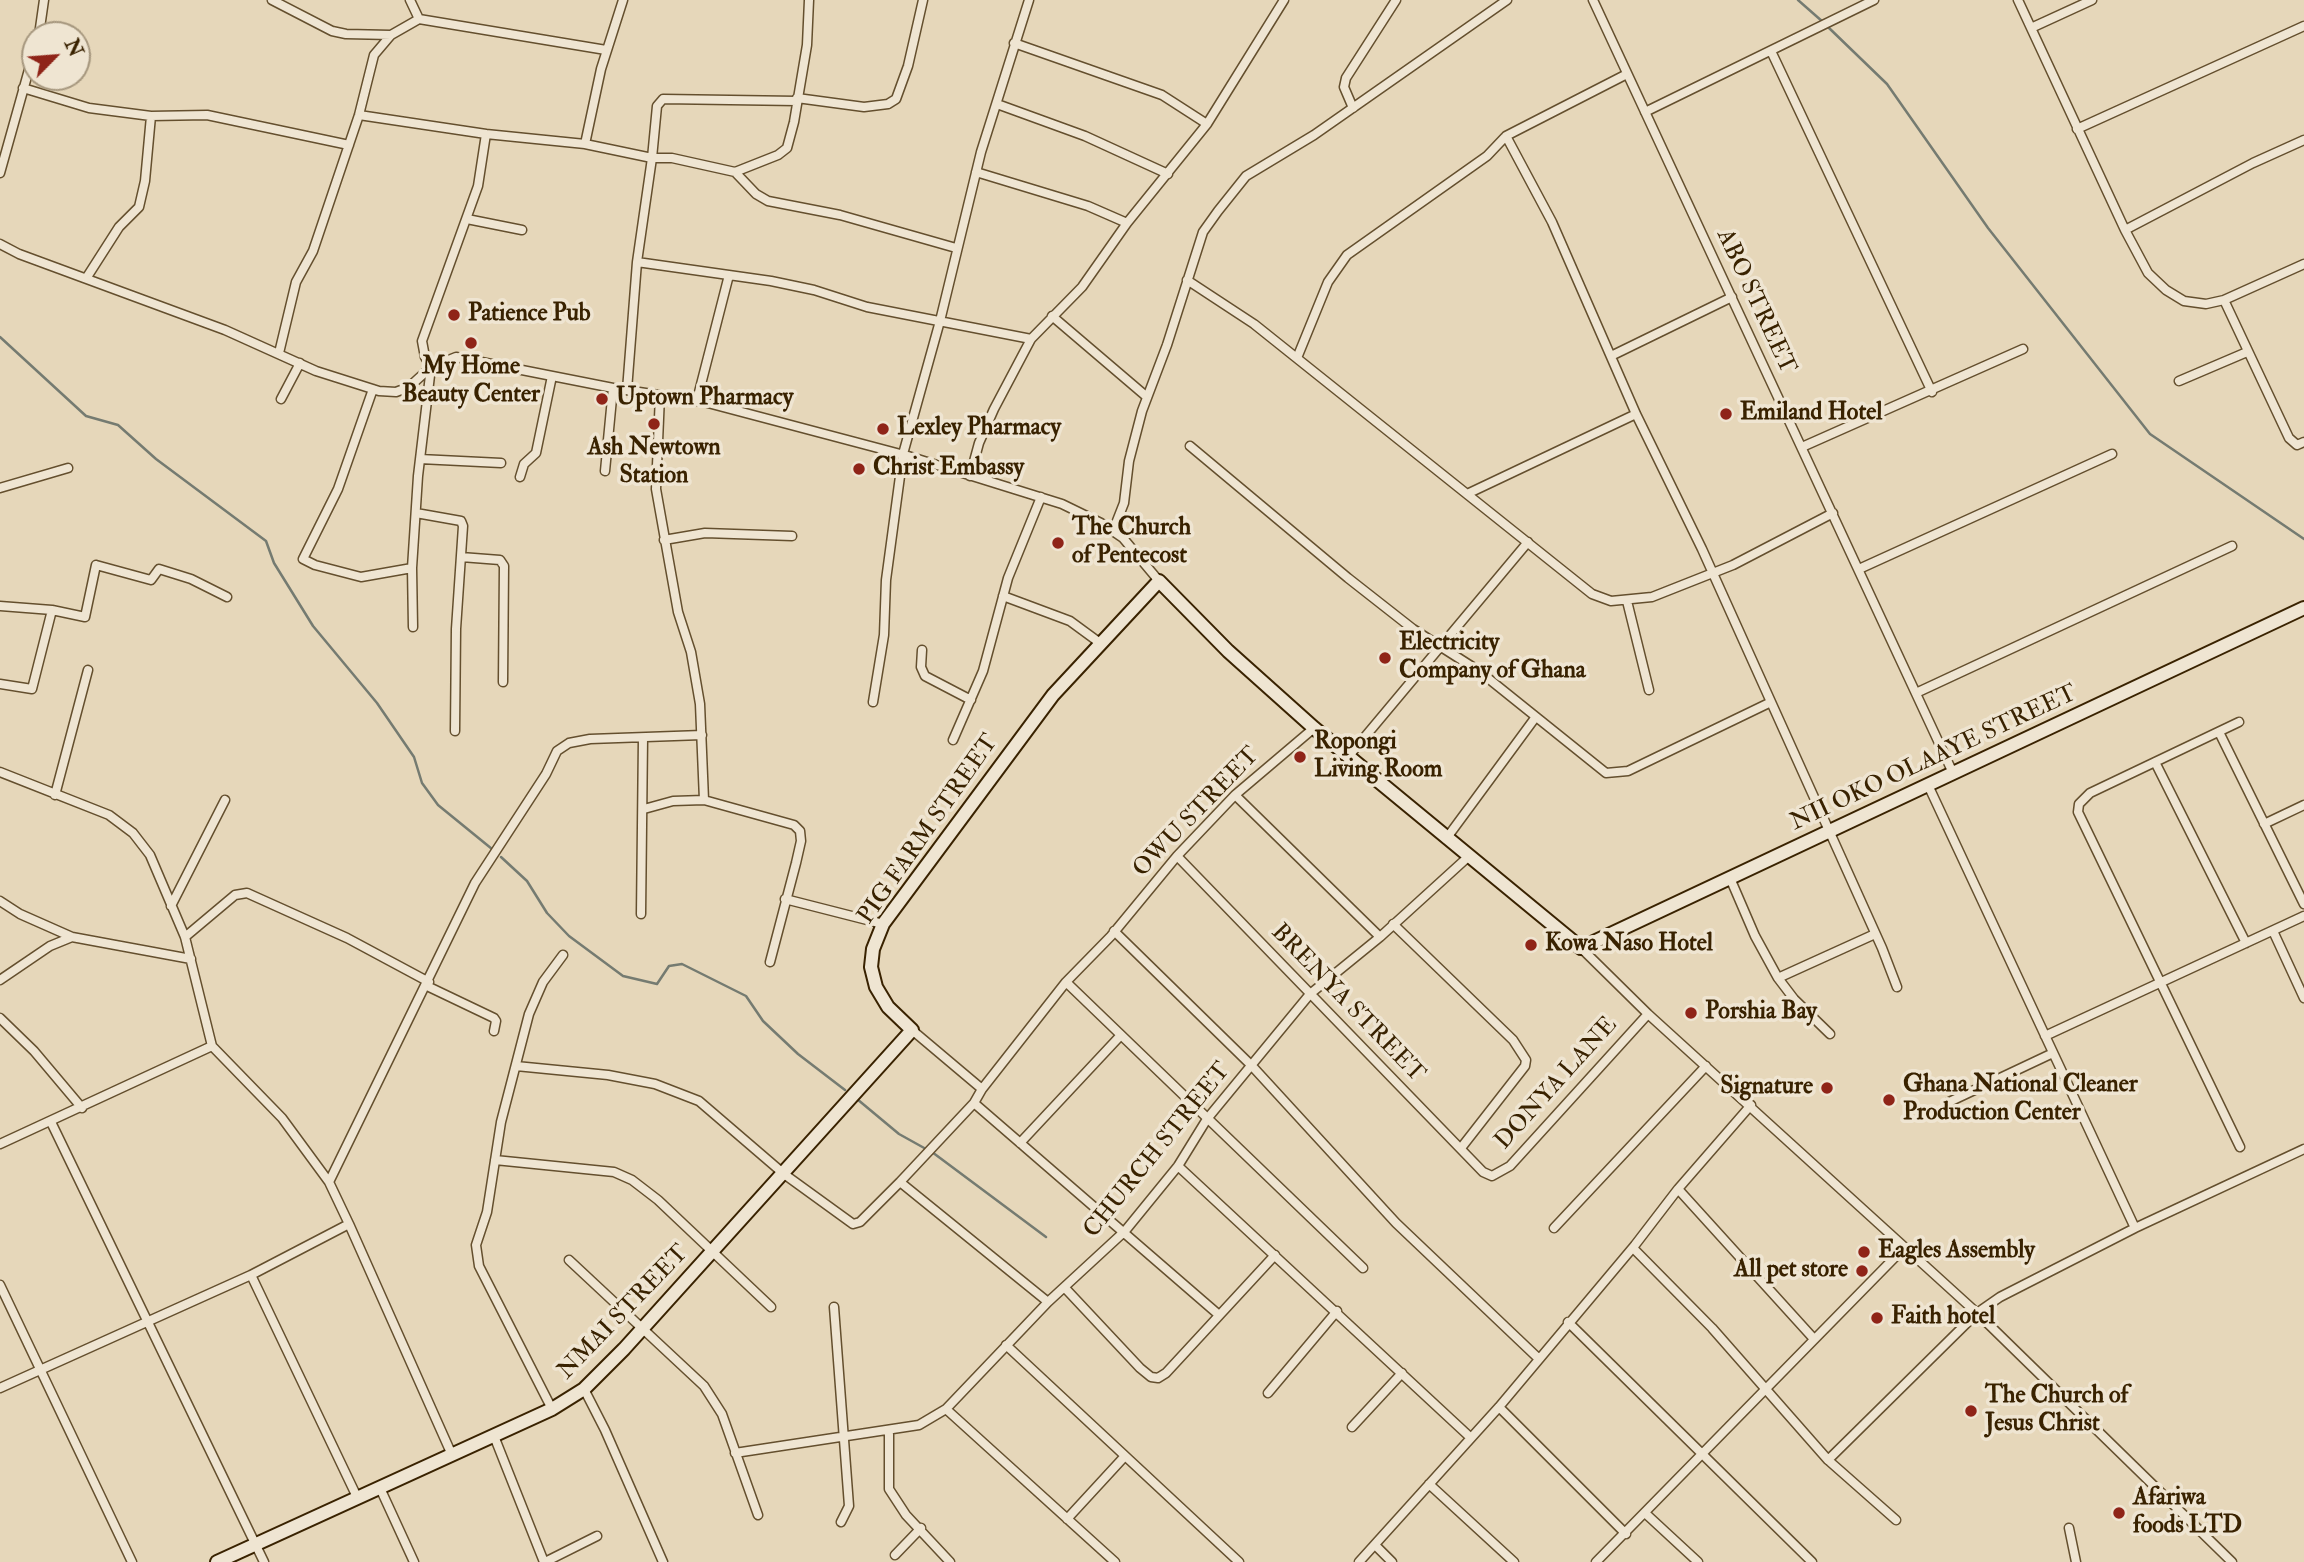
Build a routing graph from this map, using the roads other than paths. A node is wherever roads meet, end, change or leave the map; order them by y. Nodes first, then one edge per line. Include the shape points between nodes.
1 (44, 0) edge
2 (272, 0) edge
3 (410, 0) edge
4 (622, 0) edge
5 (809, 0) edge
6 (923, 0) edge
7 (1029, 0) edge
8 (1284, 0) edge
9 (1396, 0) edge
10 (1507, 0) edge
11 (1592, 0) edge
12 (1874, 0) edge
13 (2018, 0) edge
14 (2092, 0) edge
15 (419, 19) junction
16 (41, 21) edge
17 (2304, 26) edge
18 (2031, 28) junction
19 (391, 35) junction
20 (1014, 43) junction
21 (606, 50) junction
22 (1772, 51) junction
23 (1627, 74) junction
24 (22, 91) edge
25 (33, 91) edge
26 (797, 100) junction
27 (997, 104) junction
28 (1353, 108) junction
29 (1646, 112) junction
30 (359, 115) junction
31 (151, 116) junction
32 (1207, 124) junction
33 (2077, 129) junction
34 (486, 134) junction
35 (1506, 136) junction
36 (2304, 141) edge
37 (585, 144) junction
38 (349, 145) junction
39 (652, 158) junction
40 (735, 172) junction
41 (976, 172) junction
42 (0, 173) edge
43 (1168, 174) junction
44 (467, 219) junction
45 (1127, 223) junction
46 (522, 230) dead end
47 (2125, 230) junction
48 (0, 244) edge
49 (956, 248) junction
50 (637, 261) junction
51 (2304, 264) edge
52 (729, 275) junction
53 (87, 277) junction
54 (1187, 279) junction
55 (1732, 297) junction
56 (2224, 300) junction
57 (1052, 316) junction
58 (940, 321) junction
59 (1031, 339) junction
60 (2023, 349) dead end
61 (2246, 352) junction
62 (279, 354) junction
63 (1611, 356) junction
64 (1297, 358) junction
65 (300, 363) junction
66 (431, 368) junction
67 (552, 376) junction
68 (2179, 382) dead end
69 (613, 388) junction
70 (373, 389) junction
71 (627, 390) junction
72 (1932, 392) junction
73 (660, 395) junction
74 (1147, 397) junction
75 (281, 399) dead end
76 (697, 400) junction
77 (1636, 414) junction
78 (2304, 442) edge
79 (1190, 446) dead end
80 (1802, 447) junction
81 (903, 454) junction
82 (2112, 454) dead end
83 (420, 459) junction
84 (501, 463) dead end
85 (68, 468) dead end
86 (606, 471) dead end
87 (970, 475) junction
88 (520, 477) dead end
89 (0, 488) edge
90 (1466, 494) junction
91 (1041, 497) junction
92 (416, 513) junction
93 (1833, 513) junction
94 (1114, 531) junction
95 (792, 536) dead end
96 (664, 540) junction
97 (1528, 542) junction
98 (2232, 546) dead end
99 (461, 557) junction
100 (412, 568) junction
101 (1859, 569) junction
102 (1713, 573) junction
103 (1158, 580) junction
104 (1003, 596) junction
105 (227, 597) dead end
106 (1627, 601) junction
107 (0, 606) edge
108 (2304, 608) edge
109 (52, 610) junction
110 (413, 627) dead end
111 (1100, 643) junction
112 (1443, 645) junction
113 (922, 650) dead end
114 (88, 670) dead end
115 (503, 682) dead end
116 (0, 684) edge
117 (1649, 690) dead end
118 (1916, 693) junction
119 (971, 700) junction
120 (873, 702) dead end
121 (1769, 703) junction
122 (1535, 718) junction
123 (2239, 722) dead end
124 (1314, 728) junction
125 (454, 731) dead end
126 (2219, 732) junction
127 (702, 735) junction
128 (643, 738) junction
129 (953, 740) dead end
130 (1348, 757) junction
131 (2155, 762) junction
132 (0, 772) edge
133 (1953, 773) junction
134 (1928, 785) junction
135 (55, 795) junction
136 (1235, 795) junction
137 (225, 800) dead end
138 (704, 800) junction
139 (2304, 805) edge
140 (644, 809) junction
141 (2264, 824) junction
142 (1828, 832) junction
143 (1446, 838) junction
144 (1177, 856) junction
145 (1468, 857) junction
146 (1730, 878) junction
147 (785, 899) junction
148 (0, 901) edge
149 (2304, 904) edge
150 (171, 906) junction
151 (641, 914) dead end
152 (2304, 916) edge
153 (883, 924) junction
154 (1394, 925) junction
155 (1114, 932) junction
156 (2273, 932) junction
157 (1875, 933) junction
158 (72, 937) junction
159 (185, 937) junction
160 (1380, 937) junction
161 (2246, 943) junction
162 (1581, 948) junction
163 (563, 955) dead end
164 (191, 959) junction
165 (770, 962) dead end
166 (1778, 978) junction
167 (0, 980) edge
168 (1066, 982) junction
169 (428, 984) junction
170 (2159, 984) junction
171 (1897, 987) dead end
172 (1310, 994) junction
173 (2304, 998) edge
174 (1648, 1014) junction
175 (0, 1018) edge
176 (912, 1030) junction
177 (494, 1031) dead end
178 (1830, 1034) dead end
179 (1121, 1035) junction
180 (2045, 1036) junction
181 (212, 1046) junction
182 (2053, 1053) junction
183 (516, 1066) junction
184 (1252, 1066) junction
185 (1706, 1066) junction
186 (982, 1089) junction
187 (974, 1103) junction
188 (1947, 1103) dead end
189 (1751, 1105) junction
190 (82, 1108) junction
191 (1207, 1119) junction
192 (51, 1122) junction
193 (1020, 1143) junction
194 (0, 1144) edge
195 (2240, 1147) dead end
196 (1461, 1148) junction
197 (2304, 1149) edge
198 (495, 1160) junction
199 (1178, 1166) junction
200 (784, 1174) junction
201 (1492, 1177) joint
202 (329, 1182) junction
203 (900, 1182) junction
204 (1678, 1189) junction
205 (349, 1224) junction
206 (1554, 1227) dead end
207 (2135, 1228) junction
208 (1125, 1231) junction
209 (1633, 1248) junction
210 (1904, 1248) junction
211 (712, 1252) junction
212 (1275, 1255) junction
213 (569, 1260) dead end
214 (1363, 1268) dead end
215 (251, 1275) junction
216 (0, 1285) edge
217 (1065, 1288) junction
218 (1048, 1302) junction
219 (771, 1307) dead end
220 (834, 1307) dead end
221 (1337, 1311) junction
222 (1977, 1313) junction
223 (1219, 1315) junction
224 (145, 1322) junction
225 (1568, 1322) junction
226 (642, 1328) junction
227 (1814, 1339) junction
228 (1006, 1345) junction
229 (1538, 1358) junction
230 (38, 1369) junction
231 (1402, 1373) junction
232 (0, 1388) edge
233 (1765, 1388) junction
234 (584, 1390) junction
235 (1268, 1393) dead end
236 (1499, 1407) junction
237 (552, 1409) junction
238 (946, 1409) junction
239 (1352, 1427) dead end
240 (889, 1430) junction
241 (495, 1436) junction
242 (842, 1437) junction
243 (1471, 1438) junction
244 (1701, 1452) junction
245 (735, 1453) junction
246 (452, 1455) junction
247 (1125, 1456) junction
248 (1828, 1460) junction
249 (1429, 1484) junction
250 (380, 1488) junction
251 (356, 1497) junction
252 (1645, 1513) junction
253 (758, 1515) dead end
254 (1067, 1519) junction
255 (1896, 1520) dead end
256 (841, 1521) dead end
257 (921, 1528) junction
258 (2068, 1528) dead end
259 (1626, 1534) junction
260 (597, 1536) dead end
261 (256, 1544) junction
262 (1375, 1545) junction
263 (895, 1555) dead end
264 (2227, 1560) edge
265 (132, 1562) edge
266 (217, 1562) edge
267 (264, 1562) edge
268 (414, 1562) edge
269 (544, 1562) edge
270 (663, 1562) edge
271 (950, 1562) edge
272 (1115, 1562) edge
273 (1240, 1562) edge
274 (1359, 1562) edge
275 (1392, 1562) edge
276 (1514, 1562) edge
277 (1596, 1562) edge
278 (1698, 1562) edge
279 (1812, 1562) edge
280 (2077, 1562) edge

1 - 16 street
2 - 19 street via 332,31
3 - 15 street
4 - 21 street
5 - 26 street
6 - 26 street via 896,99 864,107
7 - 20 street
8 - 32 street
9 - 28 street via 1346,78 1344,87
10 - 28 street
11 - 23 street, ABO STREET
12 - 22 street
13 - 18 street
14 - 18 street
15 - 19 street
15 - 21 street
17 - 33 street
18 - 33 street
19 - 30 street via 374,55
20 - 27 street
20 - 32 street via 1162,95
21 - 37 street
22 - 29 street
22 - 72 street
23 - 29 street, ABO STREET
23 - 35 street
24 - 42 street
25 - 31 street via 89,108
26 - 39 street via 663,99 657,106
26 - 40 street via 787,148
27 - 41 street
27 - 43 street via 1085,136
28 - 54 street via 1245,176 1203,232
29 - 55 street, ABO STREET
30 - 34 street
30 - 38 street
31 - 38 street via 207,115
31 - 53 street via 139,206 119,227
32 - 43 street
33 - 47 street
34 - 37 street
34 - 44 street via 478,186
35 - 63 street via 1552,222
35 - 64 street via 1487,156 1340,262
36 - 47 street
37 - 39 street
38 - 62 street via 313,251 296,282
39 - 40 street
39 - 50 street
40 - 49 street via 768,201 841,215
41 - 45 street via 1088,206
41 - 49 street
43 - 45 street
44 - 46 street
44 - 66 street via 422,341
45 - 57 street via 1082,287
47 - 56 street via 2148,273 2166,290 2184,301 2206,304
48 - 53 street
49 - 58 street
50 - 52 street
50 - 71 street
51 - 56 street
52 - 58 street
52 - 76 street
53 - 62 street
54 - 64 street
54 - 74 street
55 - 63 street
55 - 80 street, ABO STREET
56 - 61 street
57 - 59 street
57 - 74 street
58 - 59 street
58 - 81 street
59 - 87 street via 993,409
60 - 72 street
61 - 68 street
61 - 78 street via 2289,438 2297,445
62 - 65 street
63 - 77 street
64 - 90 street
65 - 70 street
65 - 75 street
66 - 67 street via 457,357
66 - 70 street via 396,392
66 - 83 street
67 - 69 street
67 - 88 street via 536,453 524,464
69 - 71 street
69 - 86 street
70 - 100 street via 338,489 303,559 361,577
71 - 73 street
72 - 80 street
73 - 76 street
73 - 96 street via 656,489
74 - 94 street
76 - 81 street
77 - 90 street
77 - 102 street
79 - 112 street via 1413,629
80 - 93 street, ABO STREET
81 - 87 street
81 - 120 street
82 - 101 street
83 - 84 street
83 - 92 street
85 - 89 street
87 - 91 street
90 - 97 street
91 - 94 street
91 - 104 street
92 - 99 street via 461,521
92 - 100 street
93 - 101 street, ABO STREET
93 - 102 street
94 - 103 street
95 - 96 street via 716,533
96 - 127 street via 691,652
97 - 106 street via 1592,594
97 - 112 street
98 - 118 street
99 - 115 street via 500,560 504,566
99 - 125 street
100 - 110 street
101 - 118 street, ABO STREET
102 - 106 street via 1653,597
102 - 121 street
103 - 111 street, PIG FARM STREET
103 - 124 street
104 - 111 street via 1070,621
104 - 119 street
105 - 109 street via 159,569 152,580 96,565 85,617
106 - 117 street
107 - 109 street
108 - 133 street, NII OKO OLAAYE STREET
109 - 116 street via 32,690
111 - 153 street, PIG FARM STREET via 1001,761
112 - 122 street
112 - 130 street
113 - 119 street via 925,676
114 - 135 street
118 - 133 street, ABO STREET
119 - 129 street
121 - 122 street via 1615,774 1584,758
121 - 142 street
122 - 143 street
123 - 126 street
124 - 130 street
124 - 136 street, OWU STREET
126 - 131 street
126 - 141 street
127 - 128 street
127 - 138 street
128 - 140 street
128 - 169 street via 569,743 557,751 475,883
130 - 143 street
131 - 161 street
131 - 170 street via 2090,793 2078,804 2078,812
132 - 135 street
133 - 134 street, NII OKO OLAAYE STREET
134 - 142 street, NII OKO OLAAYE STREET
134 - 180 street
135 - 150 street via 109,816 133,833 150,855
136 - 144 street, OWU STREET
136 - 160 street
137 - 150 street
138 - 140 street
138 - 147 street via 794,825 800,831
139 - 141 street
140 - 151 street
141 - 149 street
142 - 146 street, NII OKO OLAAYE STREET
142 - 157 street
143 - 145 street
144 - 155 street, OWU STREET
144 - 172 street, BRENYA STREET
145 - 154 street, CHURCH STREET
145 - 162 street
146 - 162 street, NII OKO OLAAYE STREET
146 - 166 street
147 - 153 street
147 - 165 street
148 - 158 street
150 - 159 street
152 - 156 street
153 - 176 street, PIG FARM STREET via 871,967 876,987 888,1007
154 - 160 street, CHURCH STREET
154 - 196 street via 1513,1040 1526,1060
155 - 168 street
155 - 184 street
156 - 161 street
156 - 173 street
157 - 166 street
157 - 171 street
158 - 164 street
158 - 167 street via 50,946
159 - 164 street
159 - 169 street via 235,895 247,893 347,938
160 - 172 street, CHURCH STREET
161 - 170 street
162 - 174 street
163 - 183 street via 538,992
164 - 181 street
166 - 178 street
168 - 179 street
168 - 186 street
169 - 177 street via 494,1018
169 - 202 street
170 - 180 street
170 - 195 street
172 - 184 street, CHURCH STREET
172 - 196 street, BRENYA STREET
174 - 185 street
174 - 201 street, DONYA LANE via 1510,1166
175 - 190 street
176 - 186 street, PIG FARM STREET
176 - 200 street, NMAI STREET
179 - 191 street
179 - 193 street
180 - 182 street
181 - 190 street
181 - 202 street via 282,1118
182 - 188 street
182 - 207 street
183 - 198 street
183 - 200 street via 608,1075 655,1084 699,1101
184 - 191 street, CHURCH STREET
184 - 229 street via 1396,1223
185 - 189 street
185 - 206 street
186 - 187 street
187 - 193 street
187 - 203 street
189 - 204 street
189 - 210 street
190 - 192 street
191 - 199 street, CHURCH STREET
191 - 214 street
192 - 194 street
192 - 224 street
193 - 208 street
196 - 201 street, BRENYA STREET
197 - 207 street
198 - 211 street via 614,1172 658,1200
198 - 237 street via 487,1212 476,1245 479,1266
199 - 208 street, CHURCH STREET
199 - 212 street
200 - 203 street via 853,1224
200 - 211 street, NMAI STREET
202 - 205 street
203 - 218 street
204 - 209 street
204 - 227 street
205 - 215 street
205 - 246 street
207 - 222 street
208 - 217 street, CHURCH STREET
208 - 223 street
209 - 225 street
209 - 233 street
210 - 222 street
210 - 227 street
211 - 219 street
211 - 226 street, NMAI STREET
212 - 221 street
212 - 223 street
213 - 226 street
215 - 224 street
215 - 251 street
216 - 230 street
217 - 218 street, CHURCH STREET
217 - 223 street via 1151,1377 1166,1373
218 - 228 street, CHURCH STREET
220 - 242 street
221 - 231 street
221 - 235 street
222 - 248 street
222 - 264 street
224 - 230 street
224 - 261 street
225 - 229 street
225 - 244 street
226 - 234 street, NMAI STREET
226 - 245 street via 704,1386 722,1414
227 - 233 street
228 - 238 street, CHURCH STREET
228 - 247 street
229 - 236 street
230 - 232 street
230 - 265 street
231 - 239 street
231 - 243 street
233 - 244 street
233 - 248 street
234 - 237 street, NMAI STREET
234 - 270 street
236 - 243 street
236 - 259 street
237 - 241 street, NMAI STREET
238 - 240 street, CHURCH STREET via 919,1425
238 - 254 street
240 - 242 street, CHURCH STREET
240 - 257 street via 889,1489
241 - 246 street, NMAI STREET
241 - 269 street
242 - 245 street, CHURCH STREET
242 - 256 street via 849,1506
243 - 249 street
244 - 252 street
244 - 279 street
245 - 253 street
246 - 250 street, NMAI STREET
247 - 254 street
247 - 273 street
248 - 255 street
249 - 262 street
249 - 276 street
250 - 251 street, NMAI STREET
250 - 268 street
251 - 261 street, NMAI STREET
252 - 259 street
252 - 278 street
254 - 272 street
257 - 263 street
257 - 271 street
258 - 280 street
259 - 277 street
260 - 269 street
261 - 266 street, NMAI STREET
261 - 267 street
262 - 274 street
262 - 275 street

